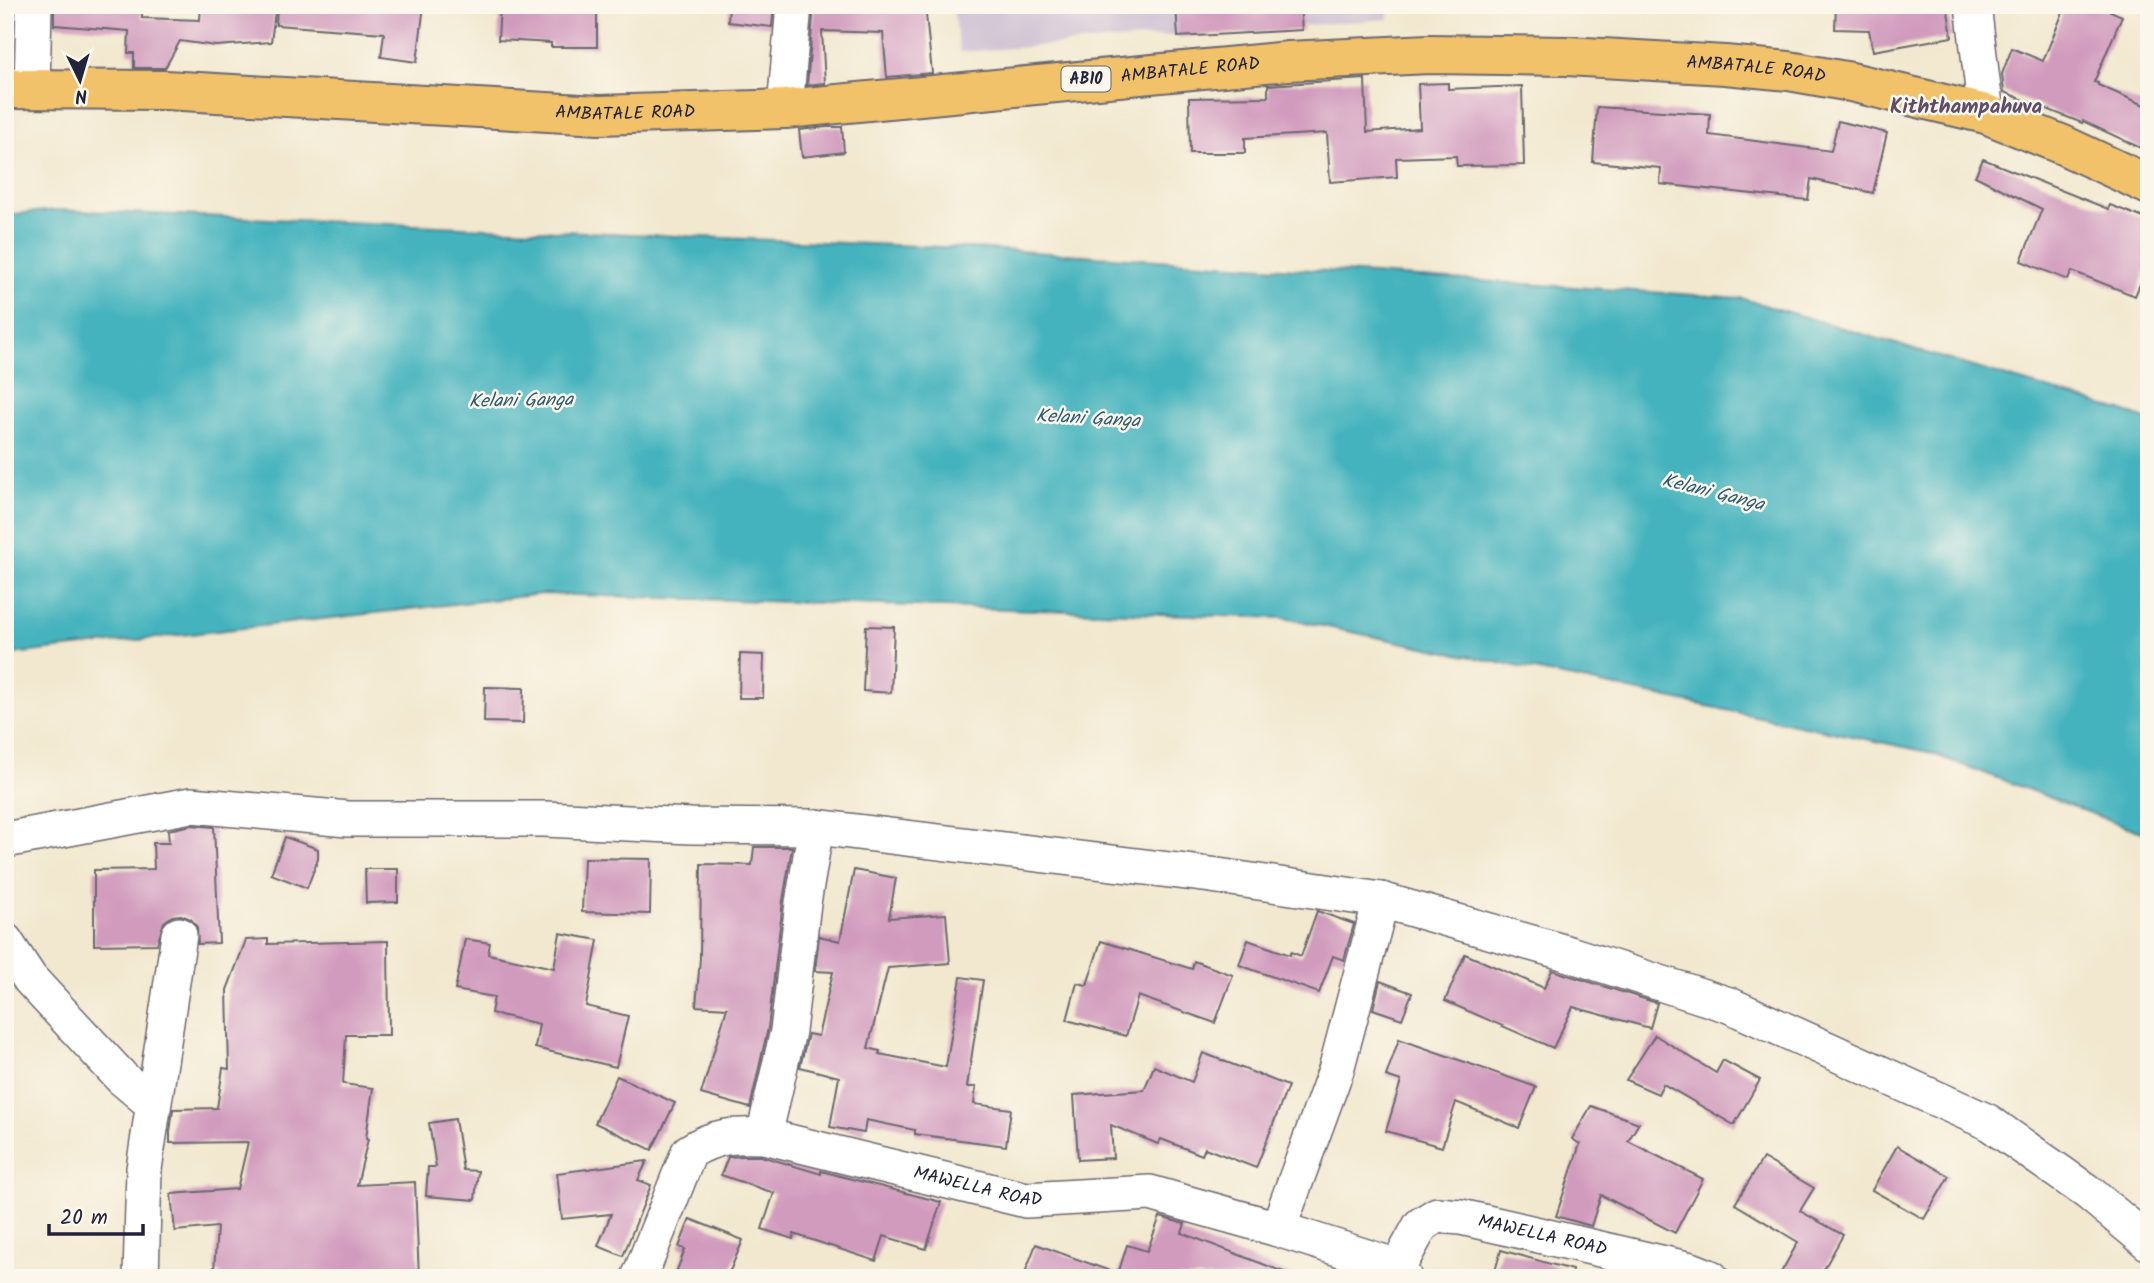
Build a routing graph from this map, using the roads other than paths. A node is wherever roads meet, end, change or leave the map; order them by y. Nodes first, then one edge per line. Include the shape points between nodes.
1 (34, 5) edge
2 (794, 5) edge
3 (1973, 5) edge
4 (19, 89) edge
5 (785, 109) junction
6 (1986, 114) junction
7 (2149, 185) edge
8 (816, 827) junction
9 (5, 840) edge
10 (1381, 900) junction
11 (179, 935) dead end
12 (5, 941) edge
13 (153, 1104) junction
14 (764, 1136) junction
15 (1278, 1229) junction
16 (2149, 1243) edge
17 (1401, 1272) edge
18 (141, 1278) edge
19 (639, 1278) edge
20 (1711, 1278) edge

1 - 4 street
2 - 5 street
3 - 6 street
4 - 5 main road, AMBATALE ROAD / AB10 via 165,90 599,115
5 - 6 main road, AMBATALE ROAD / AB10 via 1262,63 1429,54 1567,55 1789,71
6 - 7 main road, AMBATALE ROAD / AB10
8 - 9 street via 348,819 191,805
8 - 10 street
8 - 14 street via 788,1031
10 - 15 street via 1336,1070
10 - 16 street via 1563,952 1754,1016 1988,1122 2089,1193
11 - 13 street
12 - 13 street via 30,979 122,1078
13 - 18 street via 144,1170
14 - 15 street, MAWELLA ROAD via 1027,1200 1150,1193
14 - 19 street, MAWELLA ROAD via 728,1135 690,1152
15 - 17 street, MAWELLA ROAD
17 - 20 street, MAWELLA ROAD via 1420,1225 1437,1215

